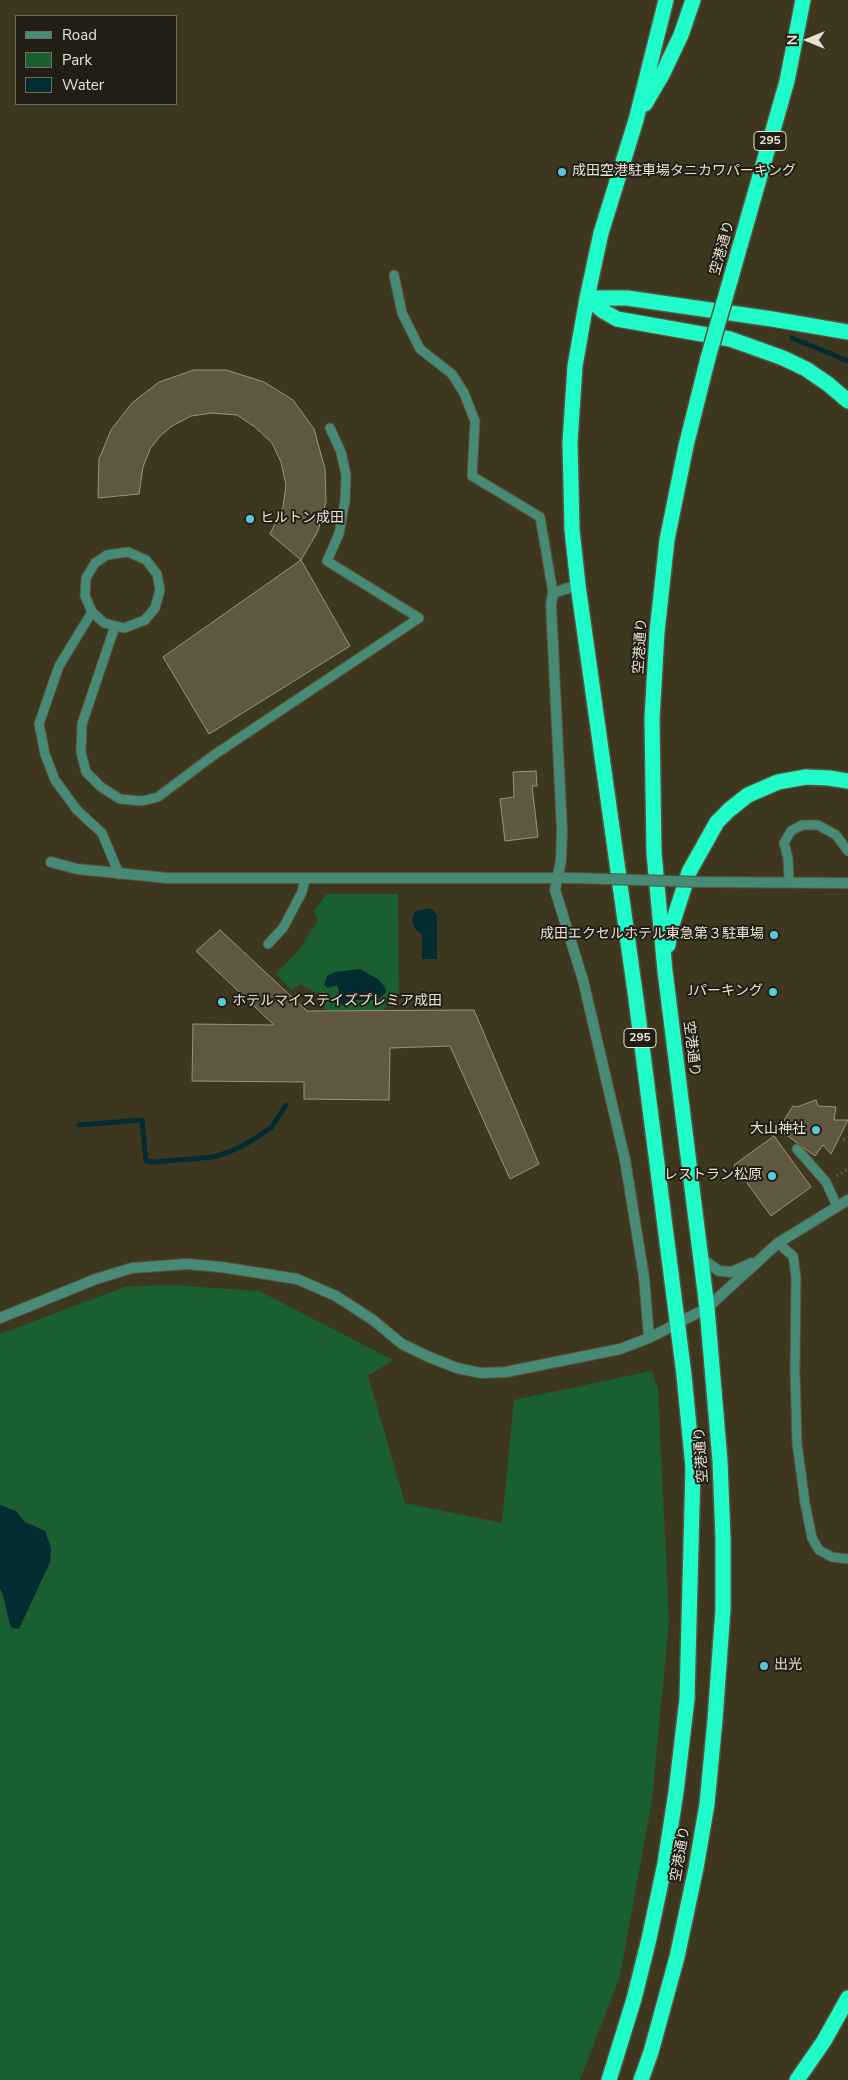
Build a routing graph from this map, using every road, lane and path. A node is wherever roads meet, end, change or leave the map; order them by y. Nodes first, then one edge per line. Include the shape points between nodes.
1 (666, 0) edge
2 (693, 0) edge
3 (803, 0) edge
4 (636, 120) junction
5 (394, 275) dead end
6 (587, 298) junction
7 (848, 332) edge
8 (848, 401) edge
9 (330, 428) dead end
10 (578, 585) junction
11 (552, 593) junction
12 (92, 612) junction
13 (115, 626) junction
14 (848, 781) edge
15 (848, 852) edge
16 (52, 862) dead end
17 (119, 874) junction
18 (557, 878) junction
19 (305, 879) junction
20 (789, 882) junction
21 (848, 883) edge
22 (268, 944) dead end
23 (665, 971) junction
24 (839, 1137) dead end
25 (848, 1141) edge
26 (797, 1150) dead end
27 (848, 1200) edge
28 (837, 1206) junction
29 (778, 1243) junction
30 (701, 1258) junction
31 (762, 1258) junction
32 (707, 1308) junction
33 (0, 1318) edge
34 (677, 1322) junction
35 (649, 1338) junction
36 (848, 1559) edge
37 (848, 1998) edge
38 (609, 2080) edge
39 (641, 2080) edge
40 (797, 2080) edge

1 - 4 highway, 空港通り / 295
2 - 4 highway via 662,75
3 - 23 highway, 空港通り / 295, bridge via 787,81 708,358 667,540 652,719 654,853
4 - 6 highway, 空港通り / 295 via 601,233
5 - 11 lane via 402,313 420,349 452,374 464,392 475,422 472,476 540,517
6 - 7 highway via 627,298
6 - 8 highway via 617,319 730,339 774,354 806,370
6 - 10 highway, 空港通り / 295 via 575,366 570,442 571,512
9 - 13 lane via 341,452 346,475 345,501 338,534 327,561 419,618 214,755 158,797 142,801 120,799 101,786 86,772 81,752 82,724
10 - 11 street
10 - 34 highway, 空港通り / 295
11 - 18 street via 562,830
12 - 13 lane via 104,623
12 - 13 lane via 85,596 86,578 95,563 106,555 128,552 146,560 157,574 160,590 155,608 145,620 124,628
12 - 17 lane via 59,666 40,724 45,754 55,780 76,810 102,833
14 - 23 highway via 806,777 778,782 748,795 717,822 689,872 670,931
15 - 20 lane via 836,835 818,825 802,825 791,832 784,843
16 - 17 street
17 - 19 street via 167,878
18 - 19 street
18 - 20 street, bridge
18 - 35 street via 555,890 583,980 624,1160 644,1277
19 - 22 lane via 302,892 283,928
20 - 21 street
23 - 30 highway, 空港通り / 295
24 - 25 path
26 - 28 lane via 826,1182
27 - 28 street
28 - 29 street
29 - 31 street
29 - 36 lane via 793,1256 796,1277 797,1443 812,1538 819,1550 832,1557
30 - 31 street via 719,1271 732,1272
30 - 32 highway, 空港通り / 295
31 - 32 street
32 - 34 street
32 - 39 highway, 空港通り / 295 via 723,1538 723,1609 716,1720 696,1868 677,1957
33 - 35 street via 132,1268 187,1264 297,1279 336,1296 402,1344 458,1368 481,1373 535,1368 620,1349
34 - 35 street
34 - 38 highway, 空港通り / 295 via 693,1468 688,1699 665,1863 634,1999
37 - 40 highway

